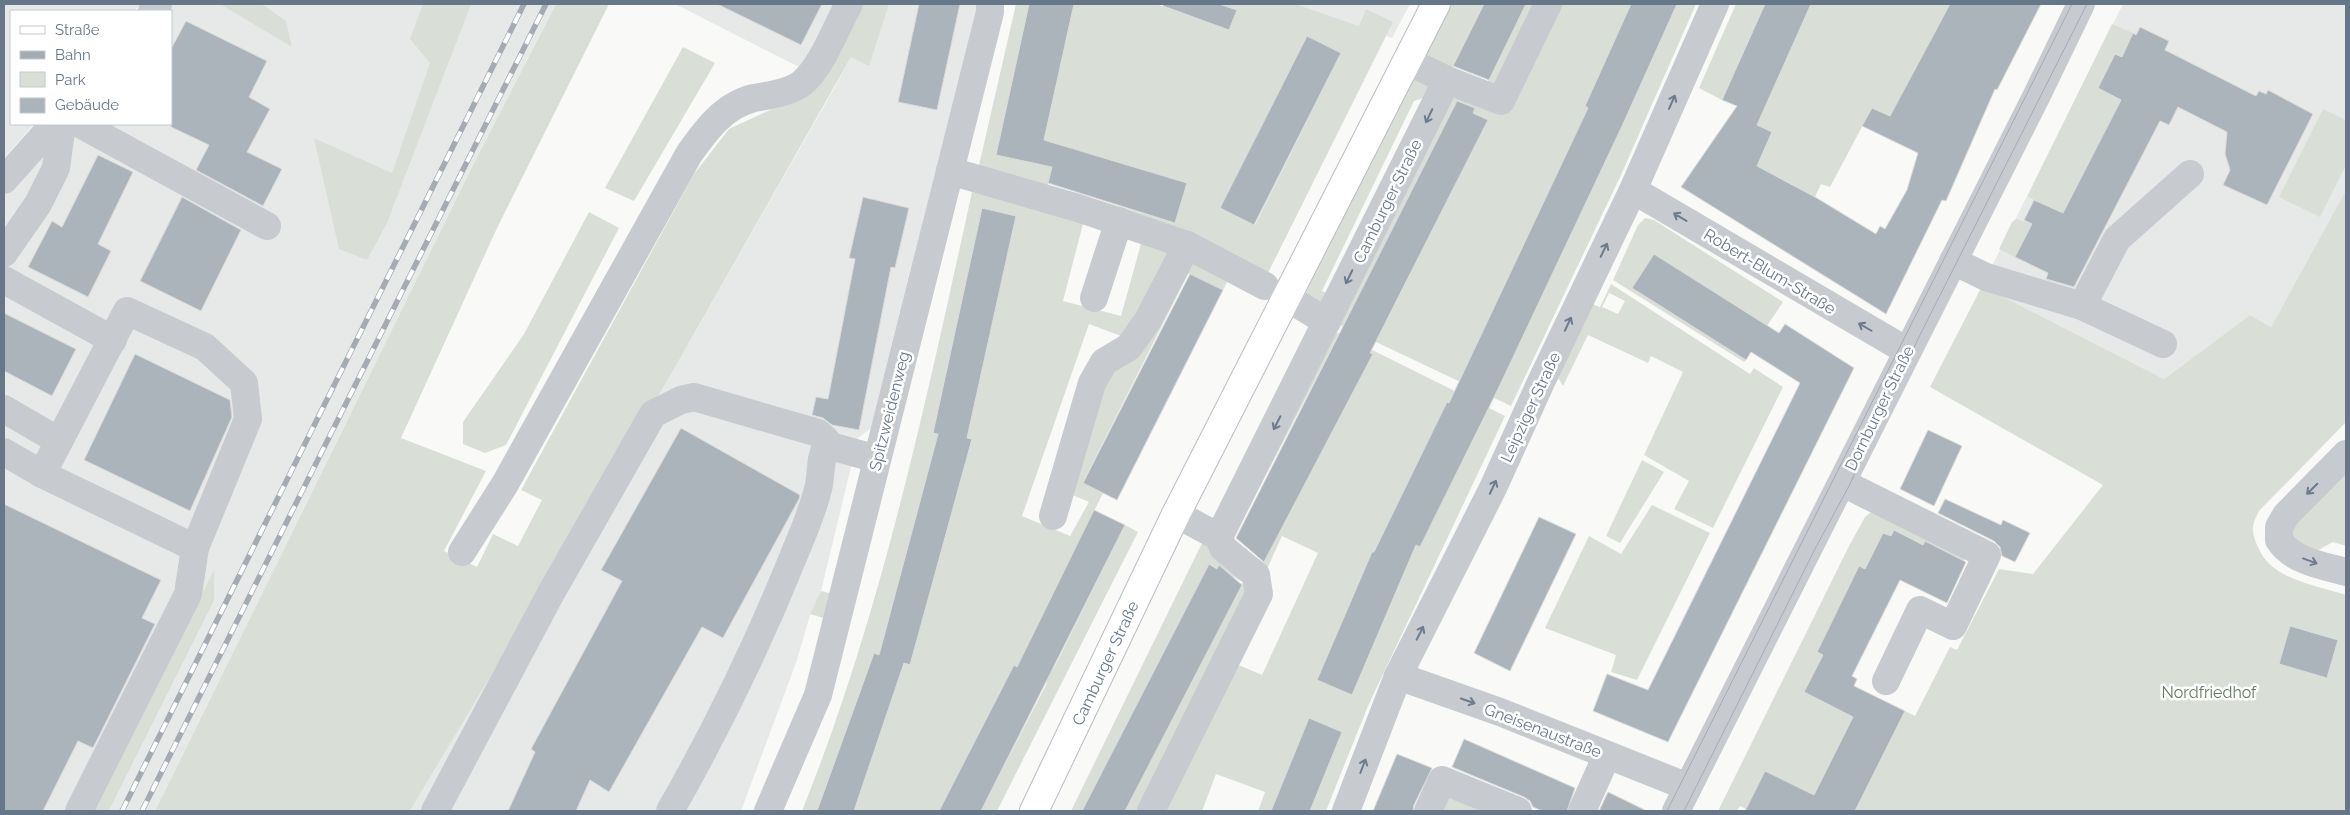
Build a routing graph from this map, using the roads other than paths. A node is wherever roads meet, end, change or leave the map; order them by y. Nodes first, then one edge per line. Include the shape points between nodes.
1 (849, 4) edge
2 (990, 4) edge
3 (1436, 4) edge
4 (1548, 4) edge
5 (1716, 4) edge
6 (2081, 4) edge
7 (1407, 61) junction
8 (1447, 80) junction
9 (53, 125) edge
10 (62, 125) edge
11 (82, 125) edge
12 (950, 171) junction
13 (2190, 174) dead end
14 (4, 180) edge
15 (1633, 190) junction
16 (1119, 221) junction
17 (267, 226) dead end
18 (1187, 245) junction
19 (4, 253) edge
20 (1953, 261) junction
21 (4, 280) edge
22 (1275, 291) junction
23 (1094, 298) dead end
24 (2082, 306) junction
25 (1327, 322) junction
26 (114, 340) junction
27 (2163, 344) dead end
28 (1907, 350) junction
29 (4, 409) edge
30 (59, 441) junction
31 (828, 445) junction
32 (4, 452) edge
33 (2346, 454) edge
34 (877, 459) junction
35 (42, 474) junction
36 (1843, 483) junction
37 (1176, 514) junction
38 (1053, 516) dead end
39 (1219, 538) junction
40 (195, 548) junction
41 (462, 552) dead end
42 (2346, 572) edge
43 (1398, 676) junction
44 (1886, 681) dead end
45 (1607, 755) junction
46 (1688, 787) junction
47 (79, 811) edge
48 (435, 811) edge
49 (670, 811) edge
50 (768, 811) edge
51 (1034, 811) edge
52 (1151, 811) edge
53 (1346, 811) edge
54 (1428, 811) edge
55 (1518, 811) edge
56 (1582, 811) edge
57 (1676, 811) edge

1 - 41 street via 812,73 800,85 729,108 706,130 689,154 505,484
2 - 12 street, Spitzweidenweg
3 - 7 main road, Camburger Straße
4 - 8 street via 1501,101
15 -> 5 street, Leipziger Straße
6 - 20 street, Dornburger Straße
7 - 8 street
7 - 22 main road, Camburger Straße
8 -> 25 street, Camburger Straße
9 - 14 street
10 - 19 street via 56,168 38,204
11 - 17 street
12 - 16 street
12 - 34 street, Spitzweidenweg
13 - 24 street via 2117,239
28 -> 15 street, Robert-Blum-Straße
43 -> 15 street, Leipziger Straße via 1493,488
16 - 18 street
16 - 23 street
18 - 22 street
18 - 38 street via 1148,320 1129,347 1104,362 1092,383
20 - 24 street via 1986,277
20 - 28 street, Dornburger Straße
21 - 26 street
22 - 25 street
22 - 37 main road, Camburger Straße
24 - 27 street
25 -> 39 street, Camburger Straße
26 - 30 street
26 - 40 street via 127,311 205,347 244,383 248,420
28 - 36 street, Dornburger Straße
29 - 30 street
30 - 35 street
31 - 34 street
31 - 48 street via 818,433 694,397 653,414 551,593
31 - 49 street via 823,452 818,489 768,617 737,686
32 - 35 street
33 -> 42 street via 2286,515 2279,527 2279,540 2289,552
34 - 50 street, Spitzweidenweg via 818,695
35 - 40 street
36 - 44 street via 1987,555 1953,626 1920,610
36 - 46 street, Dornburger Straße
37 - 39 street
37 - 51 main road, Camburger Straße
39 - 52 street via 1223,548 1256,575 1259,594
40 - 47 street via 188,594
43 -> 45 street, Gneisenaustraße
53 -> 43 street, Leipziger Straße
45 - 46 street, Gneisenaustraße
45 - 56 street
46 - 57 street, Dornburger Straße
54 - 55 street via 1442,780

